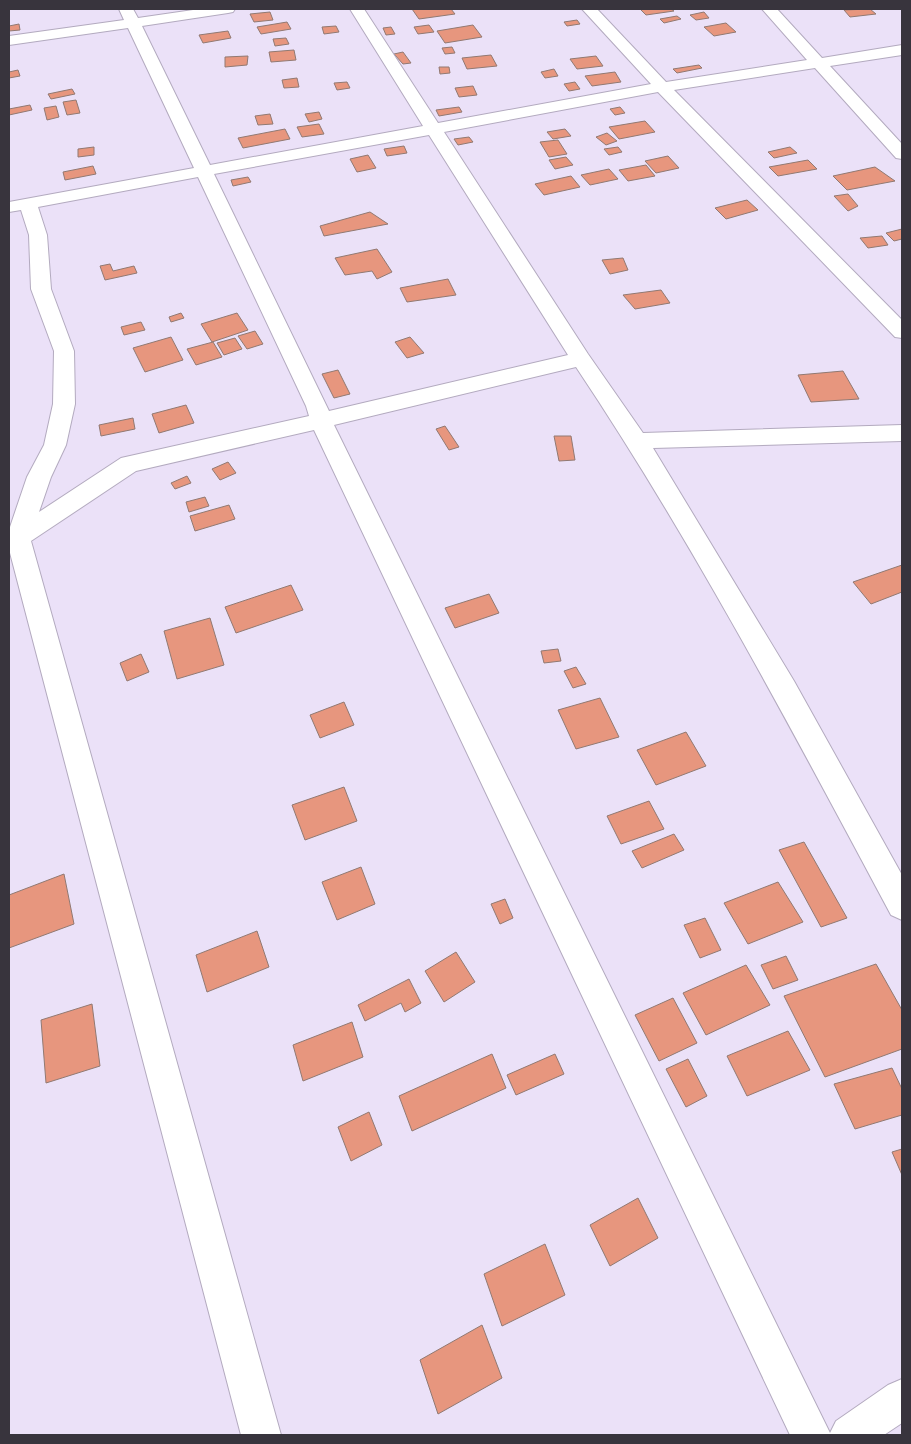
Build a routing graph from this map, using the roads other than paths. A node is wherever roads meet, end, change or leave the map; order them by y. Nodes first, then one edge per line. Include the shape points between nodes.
1 (228, 9) edge
2 (357, 9) edge
3 (590, 9) edge
4 (769, 9) edge
5 (129, 15) edge
6 (9, 41) edge
7 (902, 50) edge
8 (818, 63) junction
9 (662, 87) junction
10 (433, 130) junction
11 (902, 154) edge
12 (205, 170) junction
13 (18, 205) edge
14 (902, 332) edge
15 (581, 359) junction
16 (321, 421) junction
17 (902, 433) edge
18 (637, 441) junction
19 (18, 538) junction
20 (902, 905) edge
21 (902, 1399) edge
22 (261, 1435) edge
23 (811, 1435) edge
24 (850, 1435) edge

1 - 5 street
2 - 10 street
3 - 9 street
4 - 8 street
5 - 6 street
5 - 12 street
7 - 8 street
8 - 9 street
8 - 11 street
9 - 10 street
9 - 14 street
10 - 12 street
10 - 15 street
12 - 13 street
12 - 16 street via 317,406
13 - 19 street via 38,235 41,289 64,351 64,404 55,445
15 - 16 street
15 - 18 street
16 - 19 street via 129,464
16 - 23 street
17 - 18 street
18 - 20 street via 784,689
19 - 22 street
21 - 24 street

